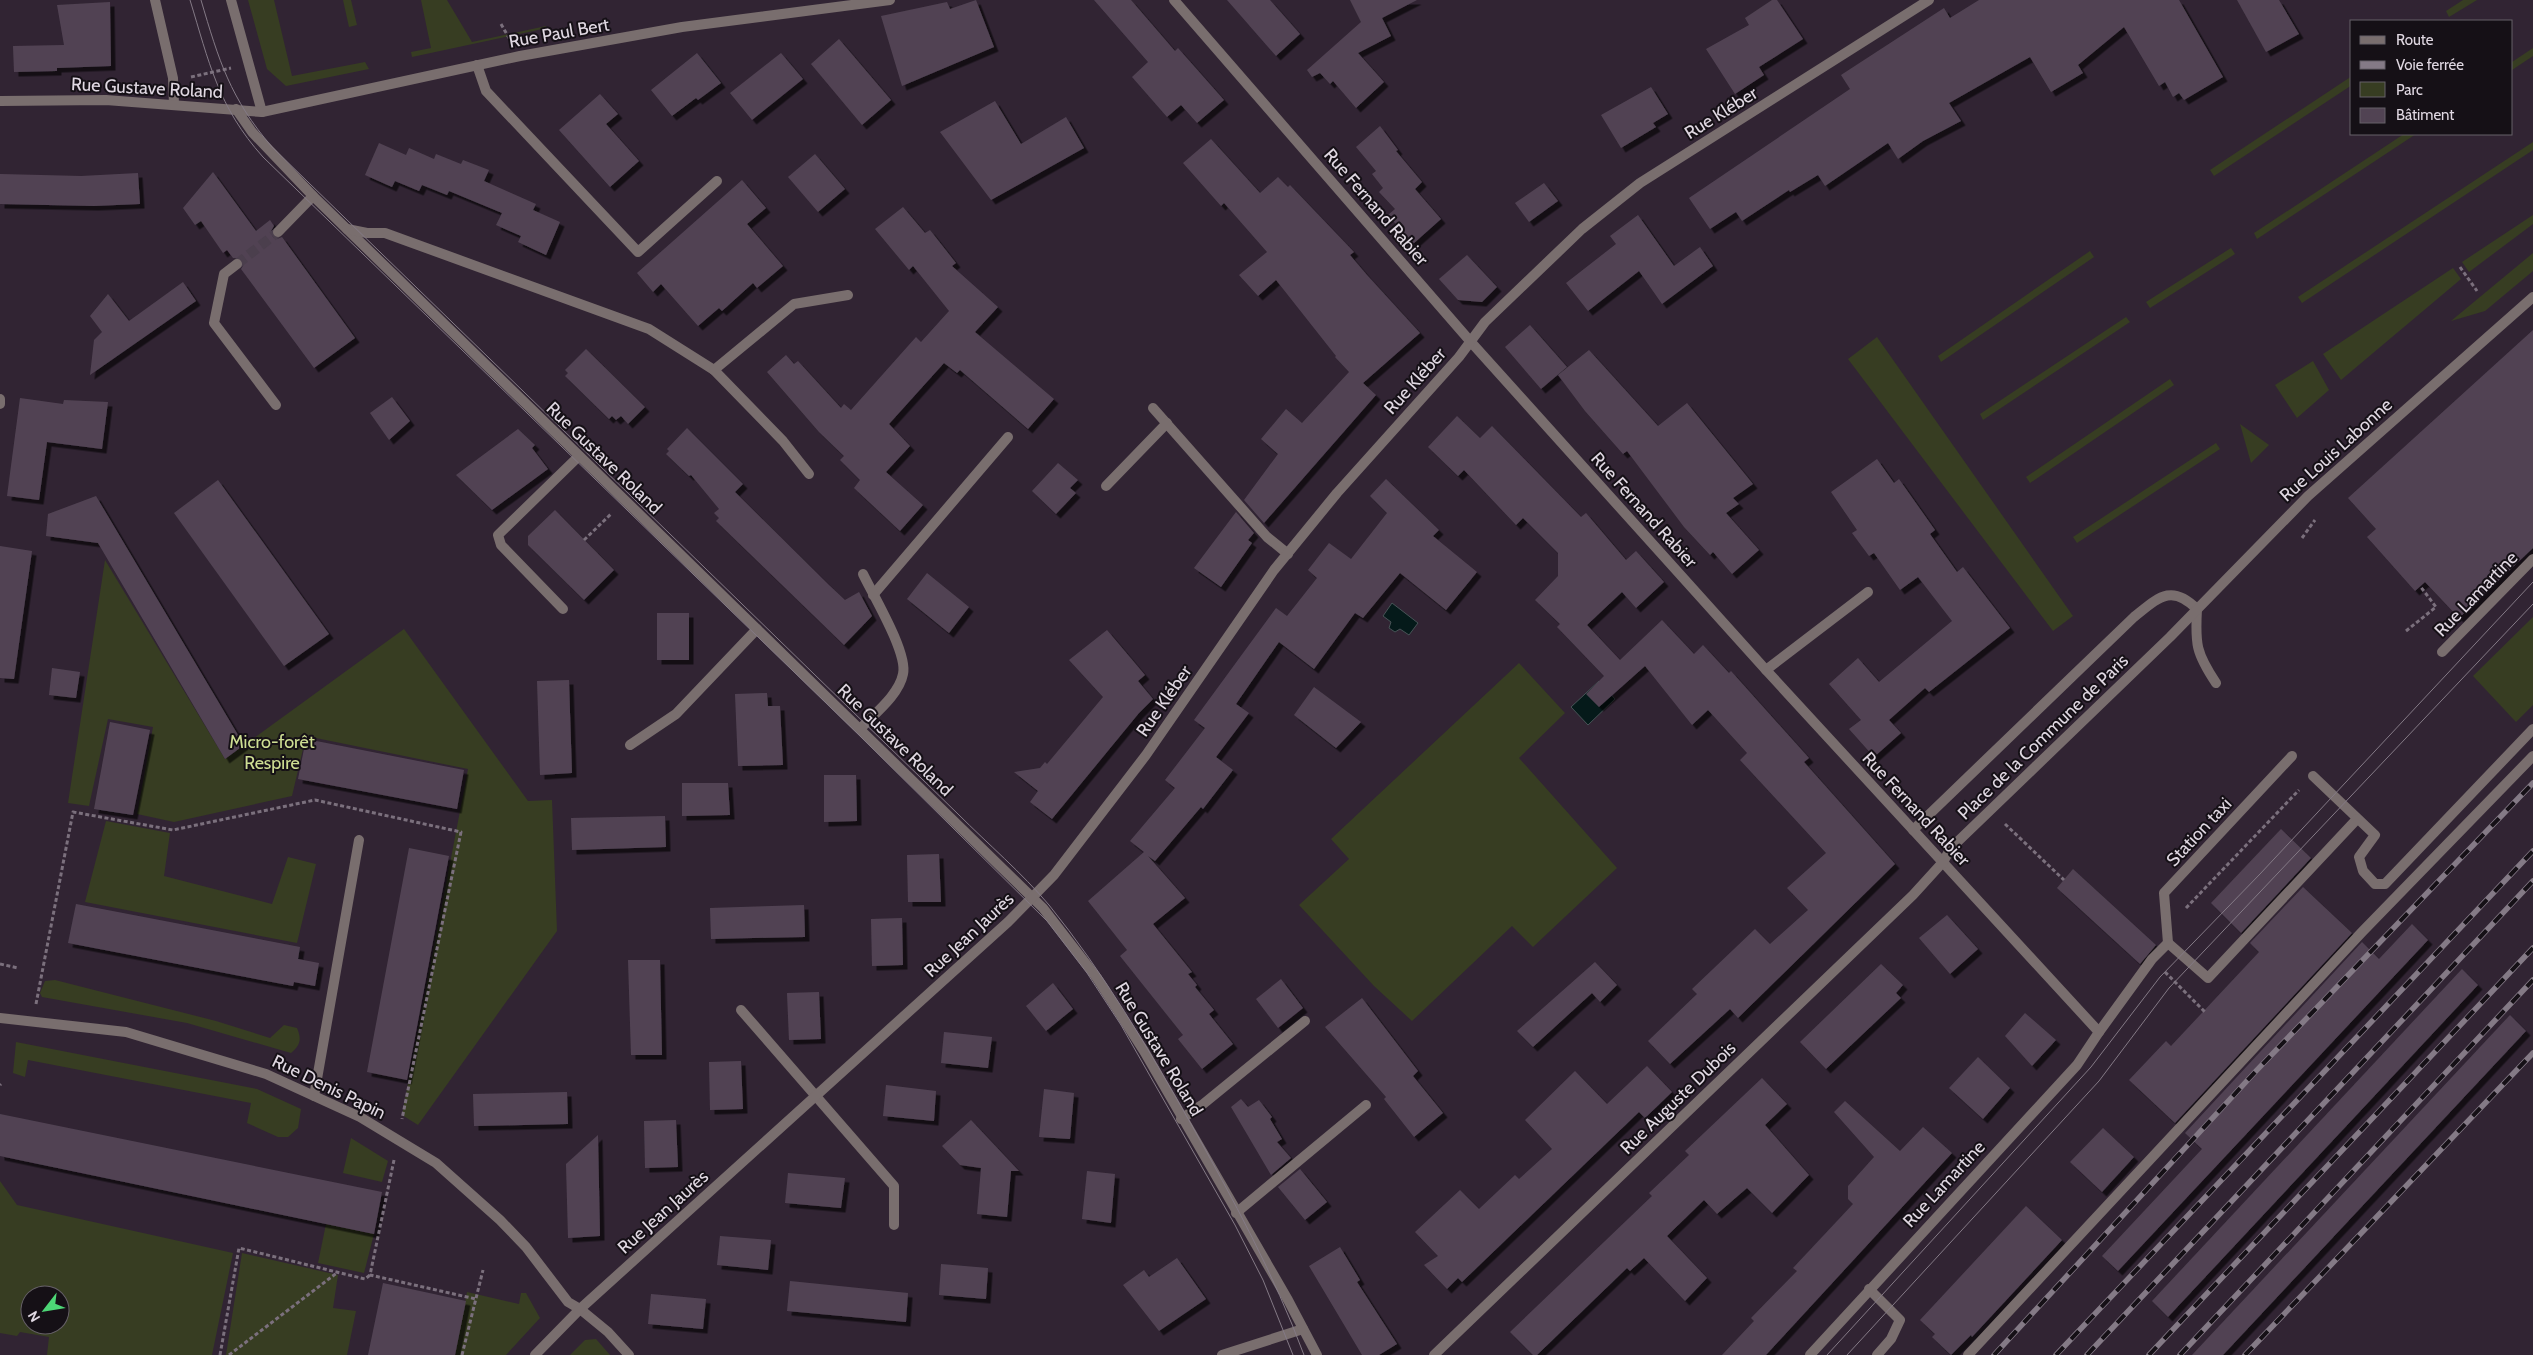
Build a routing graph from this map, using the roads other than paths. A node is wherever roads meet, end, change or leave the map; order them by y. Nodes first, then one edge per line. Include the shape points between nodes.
1 (155, 0) edge
2 (231, 0) edge
3 (890, 0) edge
4 (1174, 0) edge
5 (1929, 0) edge
6 (831, 5) edge
7 (477, 65) junction
8 (0, 101) edge
9 (174, 105) junction
10 (236, 109) junction
11 (262, 112) junction
12 (718, 181) dead end
13 (313, 196) junction
14 (347, 229) junction
15 (278, 232) tunnel mouth
16 (237, 264) tunnel mouth
17 (848, 295) dead end
18 (2533, 297) edge
19 (1470, 341) junction
20 (714, 370) junction
21 (0, 398) edge
22 (0, 404) edge
23 (276, 405) dead end
24 (1153, 408) dead end
25 (1167, 423) junction
26 (1008, 437) dead end
27 (579, 456) junction
28 (809, 474) dead end
29 (1106, 486) dead end
30 (1288, 554) junction
31 (2533, 559) edge
32 (863, 574) dead end
33 (1868, 592) dead end
34 (873, 595) junction
35 (2197, 608) junction
36 (563, 609) dead end
37 (757, 629) junction
38 (2170, 637) joint
39 (2442, 652) dead end
40 (1766, 670) junction
41 (2216, 683) dead end
42 (860, 729) junction
43 (2533, 729) edge
44 (630, 745) dead end
45 (2292, 756) dead end
46 (2533, 756) edge
47 (2313, 776) road end
48 (2357, 819) junction
49 (1913, 830) junction
50 (359, 840) dead end
51 (1943, 862) junction
52 (1033, 897) junction
53 (2168, 943) junction
54 (741, 1010) dead end
55 (0, 1018) edge
56 (1305, 1021) dead end
57 (2099, 1032) junction
58 (314, 1096) junction
59 (816, 1097) junction
60 (1366, 1105) dead end
61 (1181, 1118) junction
62 (1236, 1213) junction
63 (894, 1225) dead end
64 (1869, 1289) junction
65 (580, 1309) junction
66 (1303, 1329) junction
67 (535, 1355) edge
68 (629, 1355) edge
69 (1222, 1355) edge
70 (1317, 1355) edge
71 (1434, 1355) edge
72 (1810, 1355) edge
73 (1877, 1355) edge
74 (1968, 1355) edge

1 - 9 street via 173,78
2 - 11 street
3 - 6 street, Rue Paul Bert
4 - 19 street, Rue Fernand Rabier
5 - 19 street, Rue Kléber via 1640,183 1582,229 1485,322
6 - 7 street, Rue Paul Bert via 682,27
7 - 11 street, Rue Paul Bert
7 - 12 street via 486,91 638,252
8 - 9 street, Rue Gustave Roland via 106,100
9 - 10 street, Rue Gustave Roland
10 - 11 street, Rue Paul Bert
10 - 13 street, Rue Gustave Roland via 252,132
13 - 14 street, Rue Gustave Roland
13 - 15 street
14 - 20 street via 386,233 650,329
14 - 27 street, Rue Gustave Roland
16 - 23 street via 224,274 214,323
17 - 20 street via 794,304
18 - 35 street, Rue Louis Labonne via 2308,496
19 - 30 street, Rue Kléber
19 - 40 street, Rue Fernand Rabier
20 - 28 street via 783,441
21 - 22 street
24 - 25 street
25 - 29 street
25 - 30 street via 1267,537
26 - 34 street
27 - 36 street via 498,535 501,545
27 - 37 street, Rue Gustave Roland
30 - 52 street, Rue Kléber via 1146,755 1054,875
31 - 39 street, Rue Lamartine
32 - 34 street
33 - 40 street
34 - 42 street via 902,658 903,674 896,690
35 - 38 street, Rue Louis Labonne
35 - 41 street via 2195,640
35 - 49 street via 2186,598 2172,594 2134,617
37 - 42 street, Rue Gustave Roland
37 - 44 street via 676,714
38 - 51 street, Place de la Commune de Paris via 1951,848
40 - 49 street, Rue Fernand Rabier
42 - 52 street, Rue Gustave Roland
43 - 48 street via 2385,884 2375,884 2363,871 2359,857 2374,835
45 - 53 street, Station taxi via 2164,894
46 - 74 street via 2356,939
47 - 48 street
48 - 53 street via 2208,978
49 - 51 street, Rue Fernand Rabier
50 - 58 street
51 - 57 street, Rue Fernand Rabier
51 - 71 street, Rue Auguste Dubois via 1913,895
52 - 59 street, Rue Jean Jaurès
52 - 61 street, Rue Gustave Roland via 1077,950 1115,1005
53 - 57 street, Rue Lamartine via 2152,959
54 - 59 street
55 - 58 street, Rue Denis Papin via 126,1032 266,1074
56 - 61 street via 1202,1105
57 - 64 street, Rue Lamartine via 2077,1065
58 - 65 street, Rue Denis Papin via 360,1117 436,1163 500,1220 526,1247 568,1302
59 - 63 street via 894,1186
59 - 65 street, Rue Jean Jaurès
60 - 62 street
61 - 62 street, Rue Gustave Roland
62 - 66 street, Rue Gustave Roland
64 - 72 street, Rue Lamartine
64 - 73 street via 1900,1320 1891,1339
65 - 67 street, Rue Jean Jaurès
65 - 68 street, Rue Denis Papin
66 - 69 street
66 - 70 street, Rue Gustave Roland

